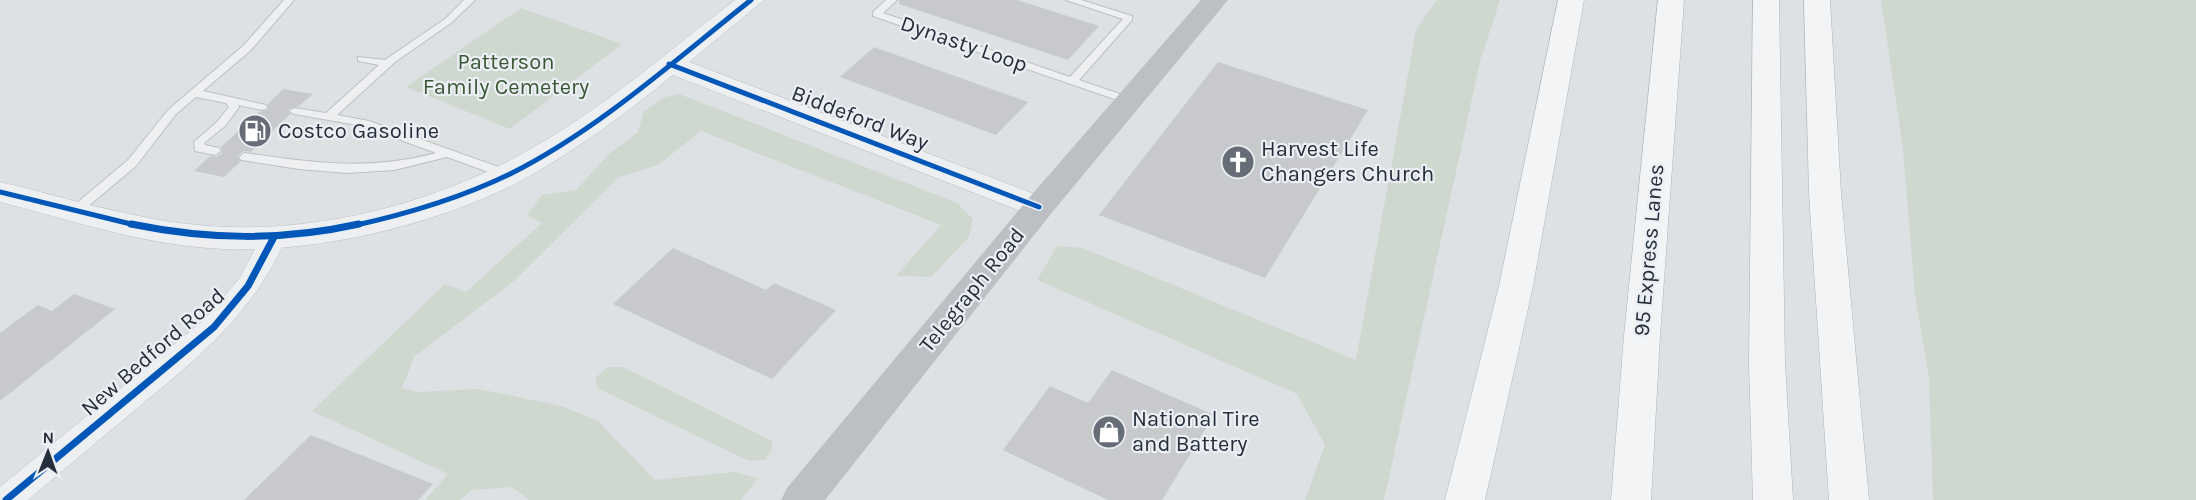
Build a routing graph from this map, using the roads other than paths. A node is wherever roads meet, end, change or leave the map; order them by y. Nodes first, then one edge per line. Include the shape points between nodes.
1 (289, 0) edge
2 (470, 0) edge
3 (751, 0) edge
4 (892, 0) edge
5 (1071, 0) edge
6 (1215, 0) edge
7 (1571, 0) edge
8 (1671, 0) edge
9 (1766, 0) edge
10 (1817, 0) edge
11 (1827, 0) edge
12 (1819, 46) junction
13 (362, 59) dead end
14 (387, 63) junction
15 (669, 64) junction
16 (1072, 81) junction
17 (194, 93) junction
18 (230, 101) junction
19 (1130, 101) junction
20 (262, 107) dead end
21 (294, 111) dead end
22 (328, 117) junction
23 (215, 152) dead end
24 (447, 153) junction
25 (245, 157) dead end
26 (506, 174) junction
27 (0, 192) edge
28 (1039, 207) junction
29 (75, 210) junction
30 (274, 237) junction
31 (1516, 286) junction
32 (1839, 364) junction
33 (6, 500) edge
34 (801, 500) edge
35 (1465, 500) edge
36 (1488, 500) edge
37 (1630, 500) edge
38 (1773, 500) edge
39 (1849, 500) edge
40 (1865, 500) edge

1 - 17 lane via 247,48
2 - 14 lane via 448,21
3 - 15 street
4 - 16 lane, Dynasty Loop via 876,14
5 - 16 lane via 1129,18
6 - 19 main road, Telegraph Road
7 - 31 highway
8 - 37 highway, 95 Express Lanes
9 - 38 highway via 1767,363
10 - 12 highway
11 - 12 highway
12 - 32 highway via 1825,193
13 - 14 lane
14 - 22 lane
15 - 26 street via 555,147
15 - 28 street, Biddeford Way
16 - 19 lane, Dynasty Loop
17 - 18 lane
17 - 29 lane via 172,111 132,163
18 - 20 lane
18 - 23 lane via 234,107 229,116 200,142 199,148
19 - 28 main road, Telegraph Road
21 - 22 lane
22 - 24 lane via 365,123
24 - 25 lane via 400,166 351,171
24 - 26 lane
26 - 30 street via 425,206 373,221
27 - 29 street
28 - 34 main road, Telegraph Road
29 - 30 street via 170,232 211,237
30 - 33 street, New Bedford Road via 264,265 227,315
31 - 35 highway
31 - 36 highway
32 - 39 highway
32 - 40 highway

